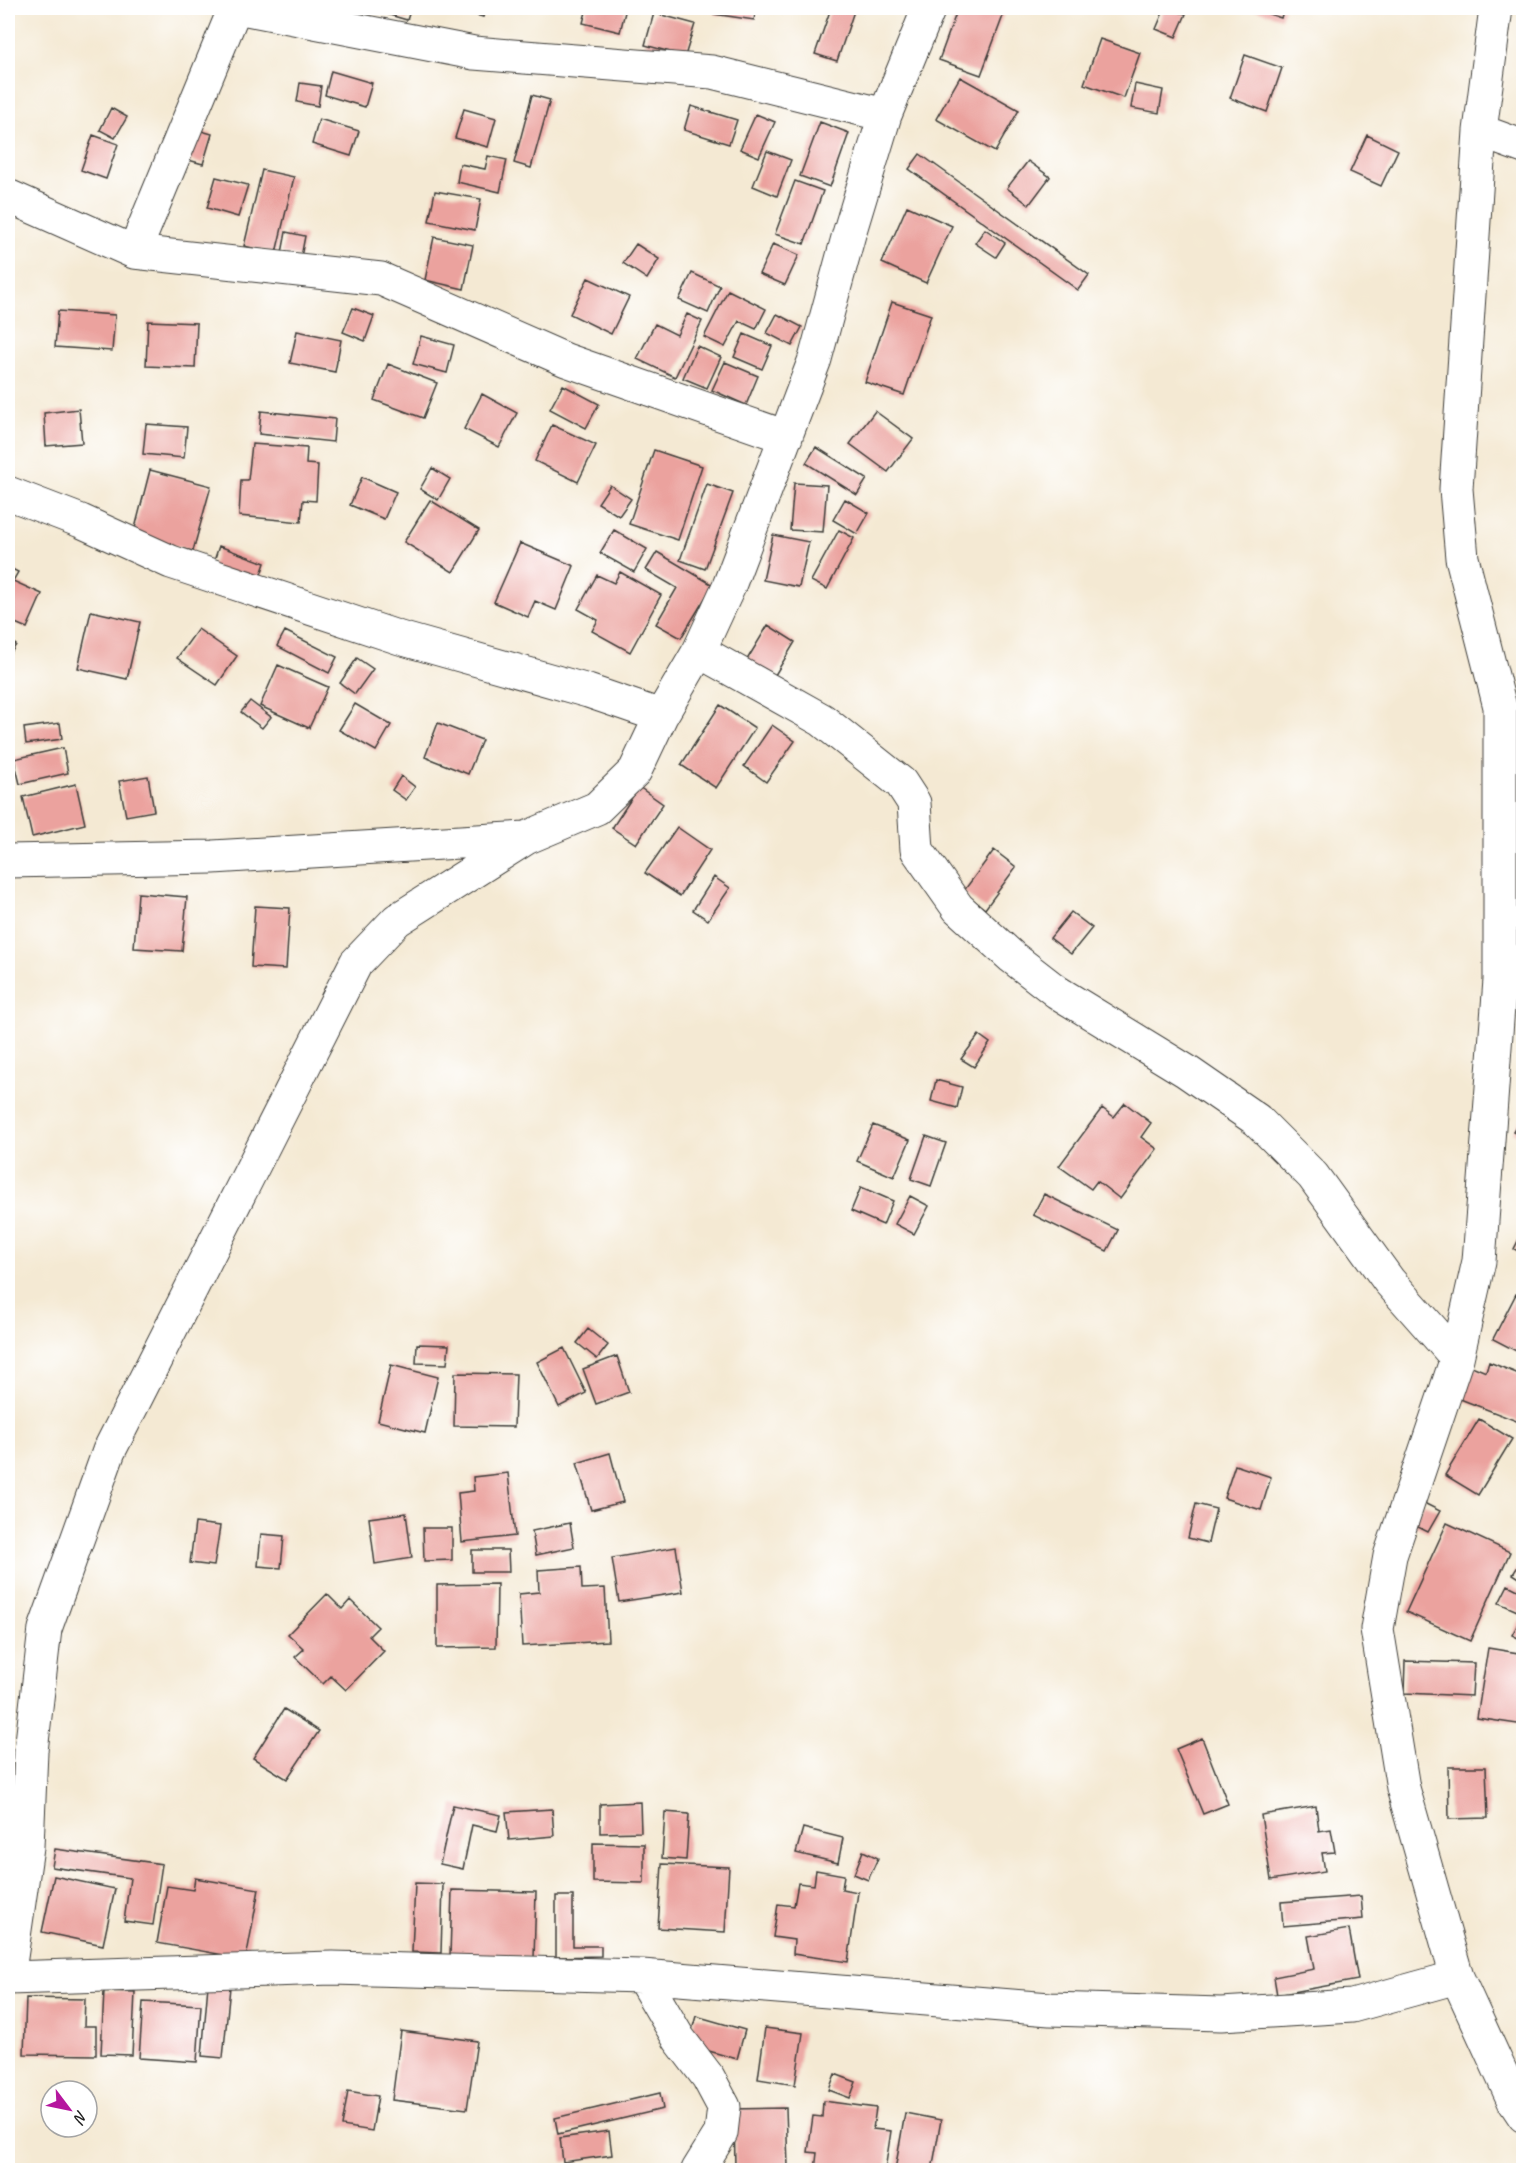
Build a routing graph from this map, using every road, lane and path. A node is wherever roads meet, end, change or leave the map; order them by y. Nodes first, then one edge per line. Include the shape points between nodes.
1 (235, 8) edge
2 (242, 8) edge
3 (929, 8) edge
4 (1496, 8) edge
5 (885, 115) junction
6 (1480, 131) junction
7 (1524, 147) edge
8 (8, 196) edge
9 (134, 252) junction
10 (786, 437) junction
11 (8, 493) edge
12 (699, 651) junction
13 (662, 716) junction
14 (526, 838) junction
15 (8, 861) edge
16 (1457, 1358) junction
17 (642, 1976) junction
18 (1457, 1977) junction
19 (8, 1978) edge
20 (1524, 2116) edge
21 (698, 2170) edge

1 - 9 street
2 - 5 street via 474,53 712,72
3 - 5 street
4 - 6 street
5 - 10 street via 815,359
6 - 7 street
6 - 16 street via 1456,489 1462,558 1500,707 1500,980 1479,1261
8 - 9 street
9 - 10 street via 381,279 566,360
10 - 12 street via 729,586
11 - 13 street via 81,520 171,562 400,638
12 - 13 street
12 - 16 street via 822,720 901,783 914,803 917,850 958,908 1057,992 1257,1120 1313,1176 1389,1281
13 - 14 street via 635,771 597,808
14 - 15 street via 213,857
14 - 19 street via 397,920 356,963 109,1451 45,1629 30,1751 27,1847
16 - 18 street via 1390,1556 1377,1629 1403,1788
17 - 18 street via 1050,2010 1221,2013 1352,2006
17 - 19 street via 332,1968
17 - 21 street via 724,2107 721,2133
18 - 20 street

